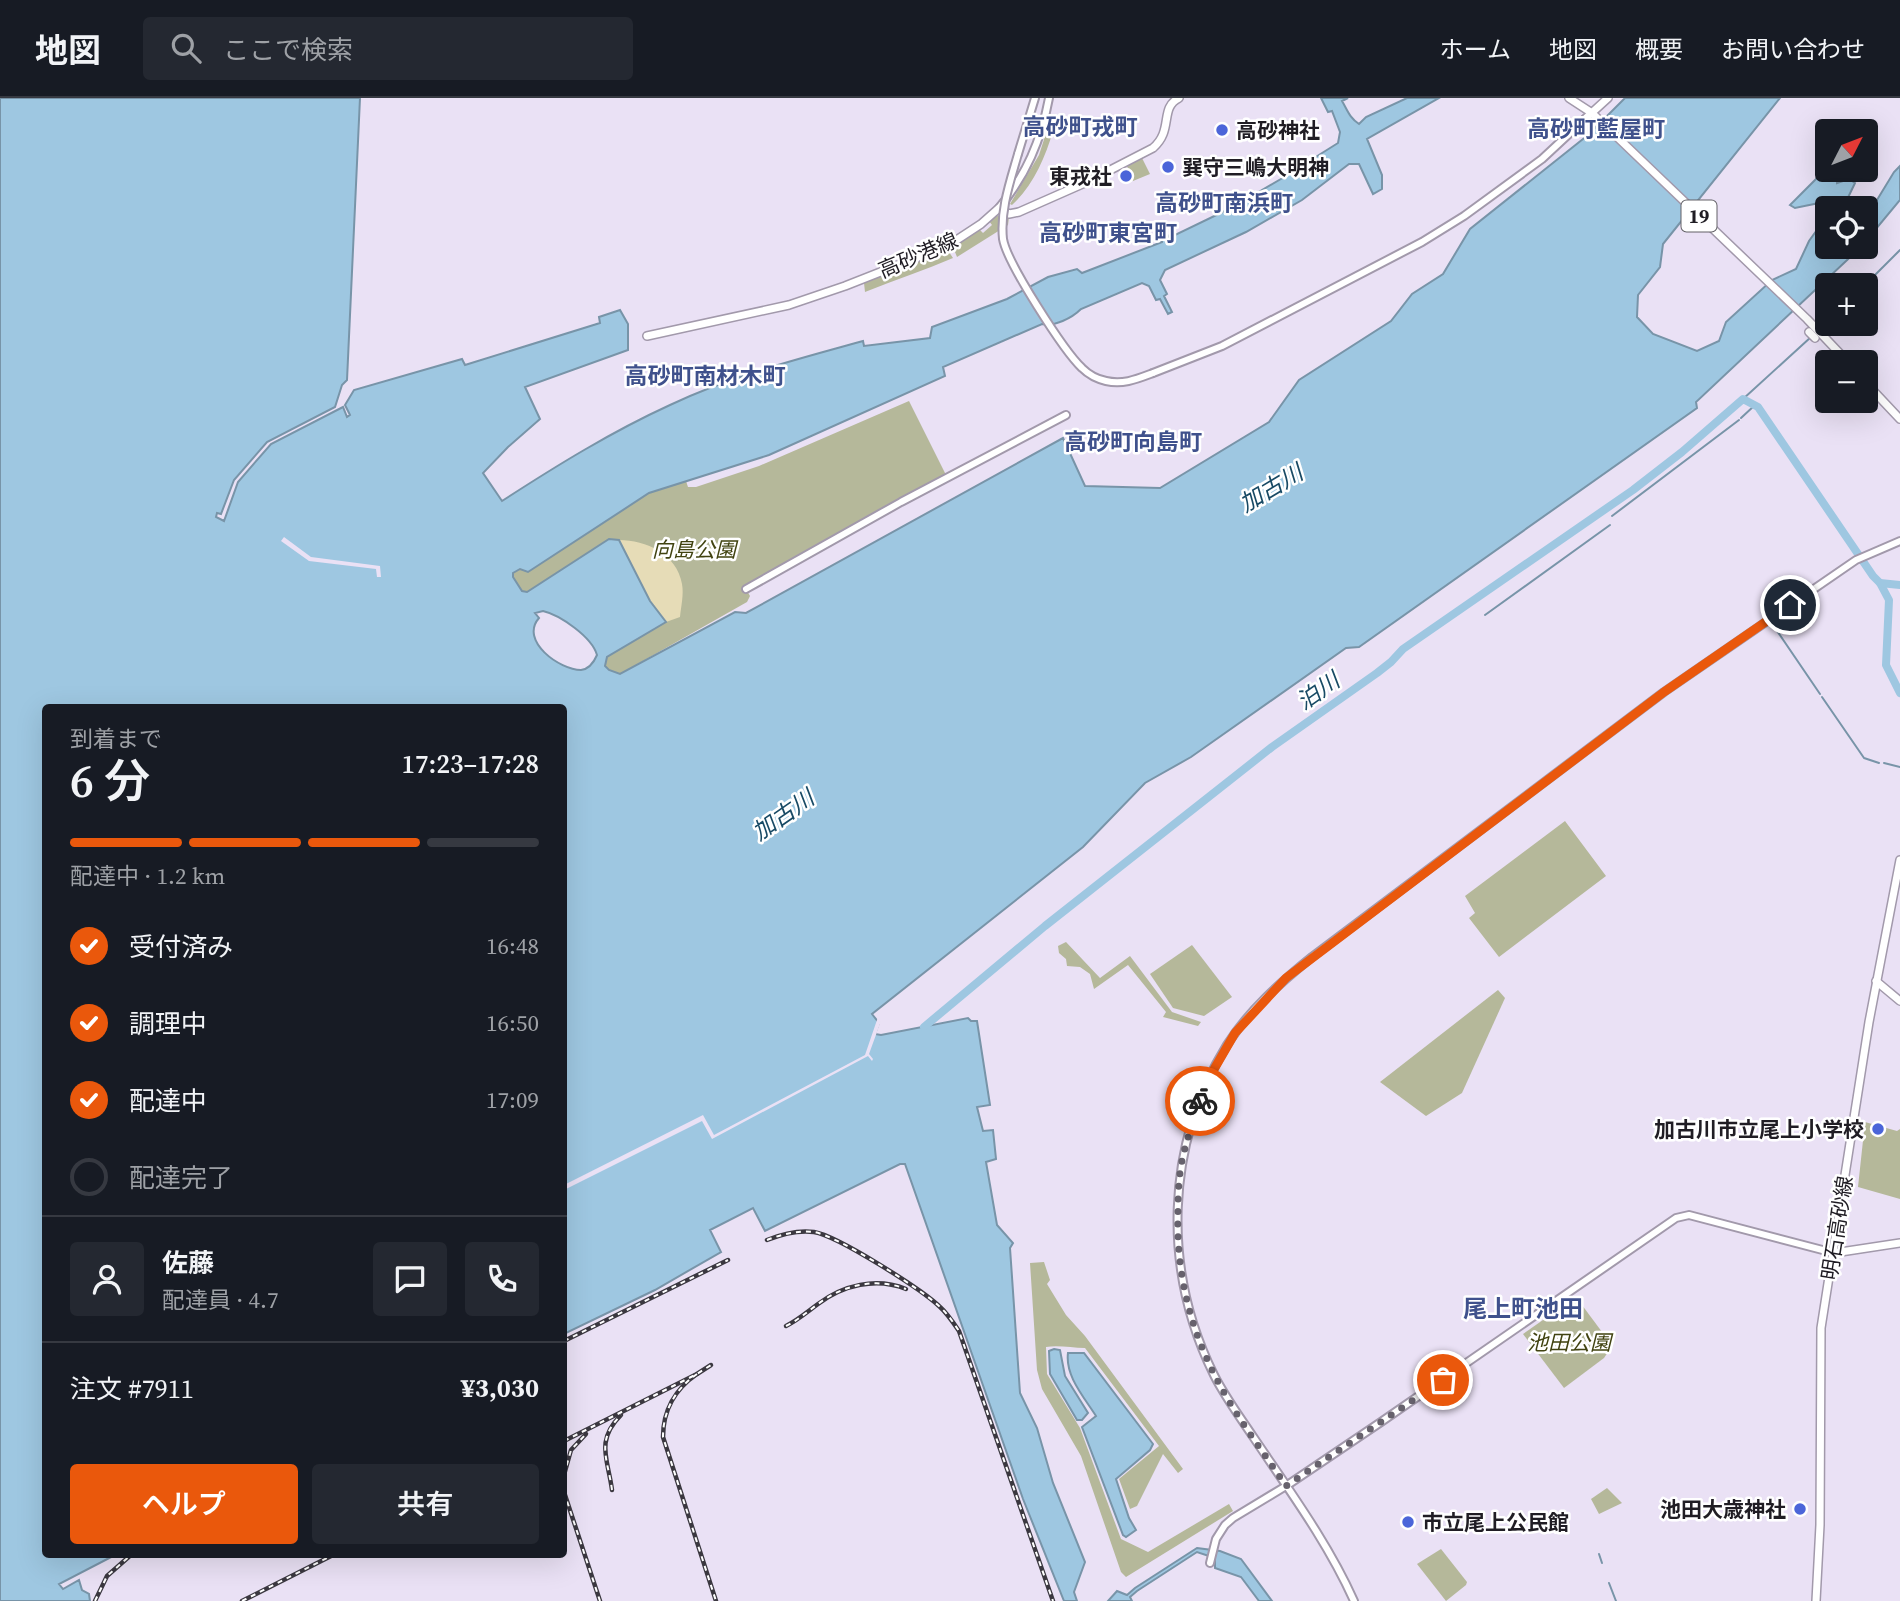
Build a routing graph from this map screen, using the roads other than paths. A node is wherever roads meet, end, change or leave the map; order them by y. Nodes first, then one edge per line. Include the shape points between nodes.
1 (1035, 98) edge
2 (1049, 98) edge
3 (1179, 98) edge
4 (1569, 98) edge
5 (1608, 98) edge
6 (1591, 116) junction
7 (999, 208) junction
8 (647, 336) dead end
9 (1835, 350) edge
10 (1878, 396) edge
11 (1066, 415) dead end
12 (1900, 419) edge
13 (1900, 541) edge
14 (746, 589) dead end
15 (1900, 860) edge
16 (1876, 981) junction
17 (1900, 1001) edge
18 (1900, 1243) edge
19 (1833, 1253) junction
20 (1286, 1486) junction
21 (1210, 1563) dead end
22 (1354, 1601) edge
23 (1816, 1601) edge

1 - 6 street, bridge via 1006,198 1002,220 1005,247 1012,265 1082,368 1105,381 1118,382 1131,382 1222,346 1422,242 1542,159
2 - 7 street via 1032,158
3 - 7 main road via 1168,107 1164,136 1149,151 1019,212 1006,213
4 - 6 main road
5 - 6 main road
6 - 9 main road, 19
7 - 8 main road, 高砂港線 via 948,245 845,286 789,305
10 - 12 main road
11 - 14 street
13 - 20 street via 1858,559 1664,692 1312,957 1265,999 1227,1045 1183,1153 1178,1187 1179,1265 1197,1337 1215,1377
15 - 16 main road, 明石高砂線
16 - 17 main road
16 - 19 main road, 明石高砂線
18 - 19 main road
19 - 20 street via 1679,1216
19 - 23 main road, 明石高砂線 via 1821,1338
20 - 21 street via 1225,1525
20 - 22 street

